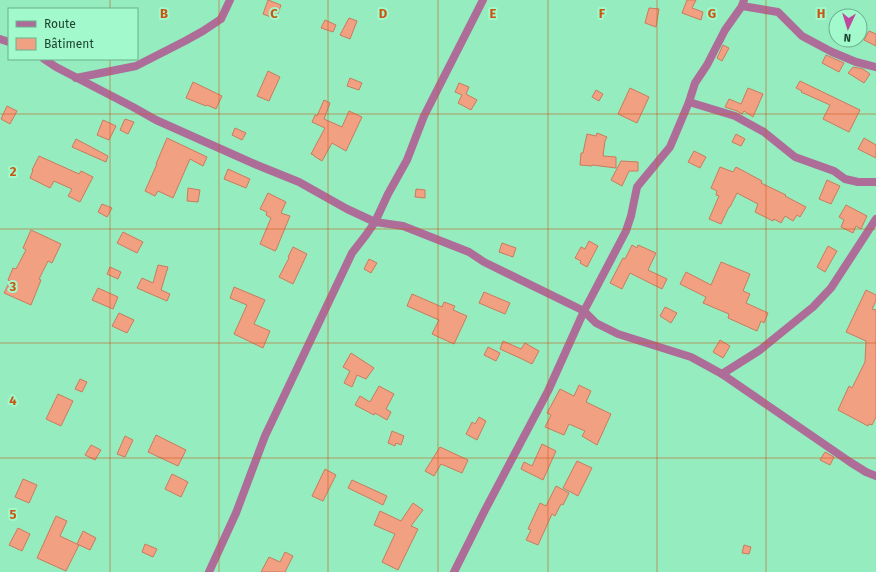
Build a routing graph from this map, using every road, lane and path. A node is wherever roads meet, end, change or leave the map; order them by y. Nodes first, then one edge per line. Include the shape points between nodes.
1 (230, 0) edge
2 (483, 0) edge
3 (743, 3) edge
4 (46, 60) edge
5 (876, 67) edge
6 (76, 78) junction
7 (689, 102) junction
8 (876, 182) edge
9 (876, 219) edge
10 (375, 222) junction
11 (584, 311) junction
12 (722, 374) junction
13 (876, 476) edge
14 (209, 572) edge
15 (454, 572) edge

1 - 6 street via 221,19 136,66
2 - 10 street via 424,116 407,160
3 - 5 street via 778,12 802,36 832,52
3 - 7 street via 695,83
4 - 6 street
6 - 10 street via 156,120 299,182
7 - 8 street via 735,116 764,132 795,157 834,171 845,179
7 - 11 street via 670,147 637,187 626,231
9 - 12 street via 831,288 818,302 760,350
10 - 11 street via 403,226 468,252
10 - 14 street via 352,253 342,274 266,436 236,513
11 - 12 street via 596,323 618,334 691,357
11 - 15 street via 548,391
12 - 13 street via 850,462

